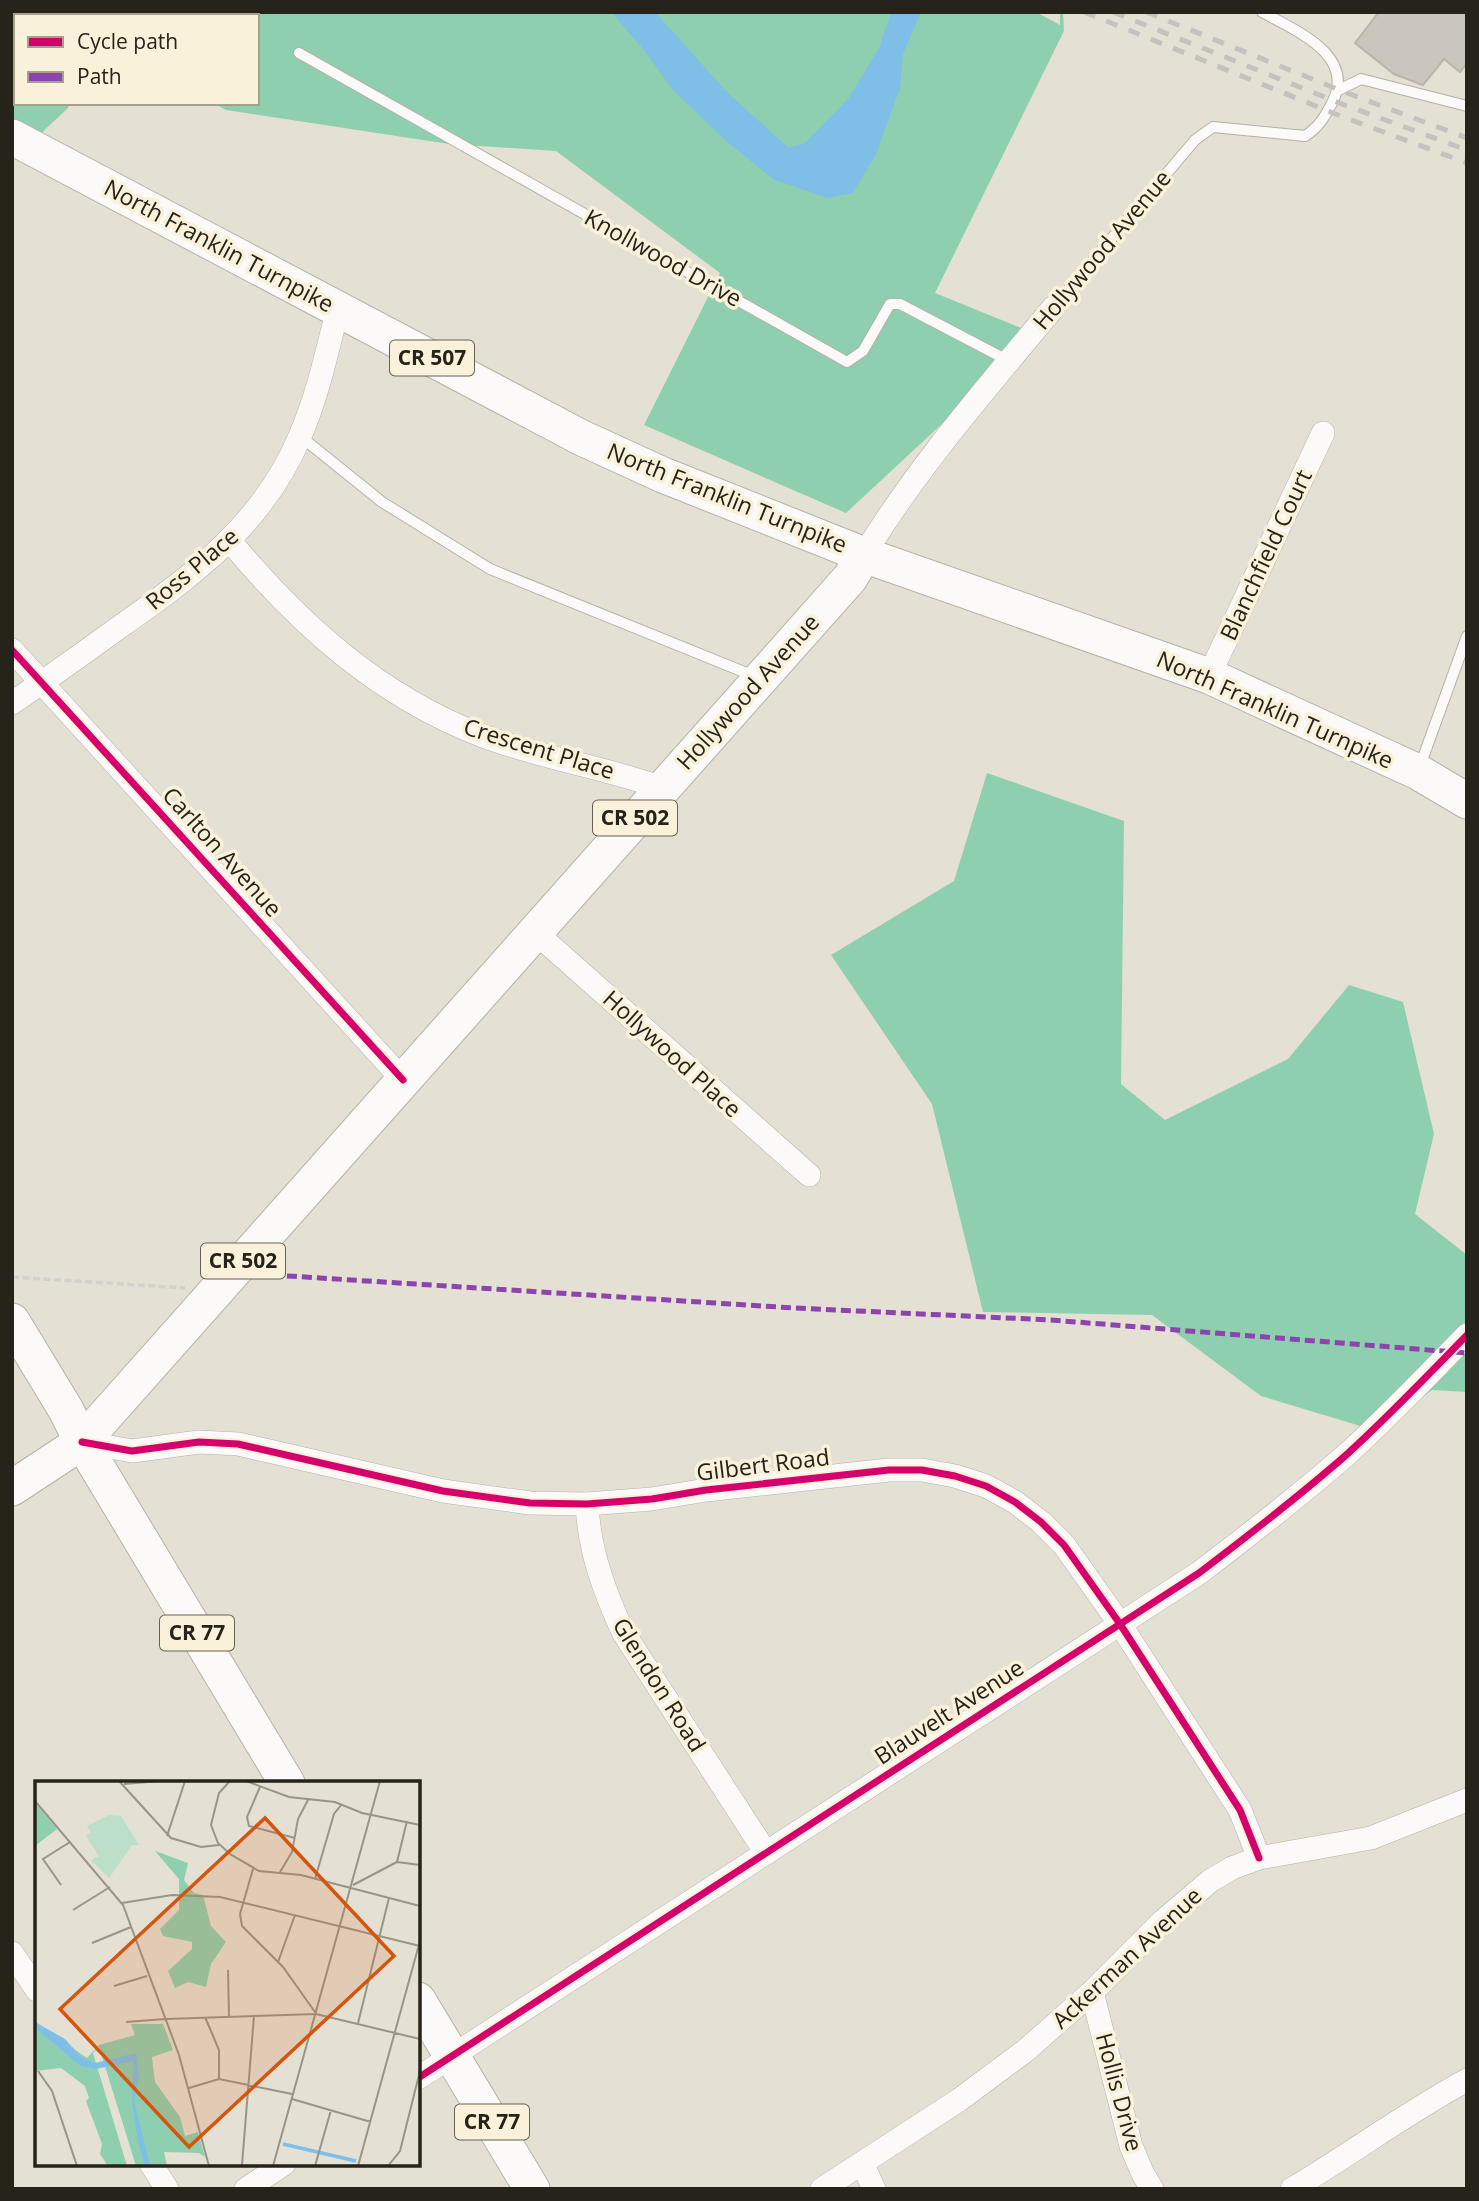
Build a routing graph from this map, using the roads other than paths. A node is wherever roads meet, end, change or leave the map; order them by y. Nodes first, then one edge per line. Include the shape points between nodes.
1 (1262, 12) edge
2 (299, 53) dead end
3 (1339, 90) junction
4 (1467, 106) edge
5 (12, 137) edge
6 (338, 308) junction
7 (1053, 309) joint
8 (1009, 361) junction
9 (1323, 433) dead end
10 (300, 436) junction
11 (230, 541) junction
12 (864, 555) junction
13 (1467, 636) edge
14 (12, 650) edge
15 (1209, 676) junction
16 (760, 679) junction
17 (42, 682) junction
18 (12, 703) edge
19 (1418, 772) junction
20 (662, 788) junction
21 (1467, 801) edge
22 (535, 932) junction
23 (403, 1080) junction
24 (809, 1175) dead end
25 (12, 1321) edge
26 (1467, 1335) edge
27 (82, 1442) junction
28 (12, 1488) edge
29 (587, 1504) junction
30 (1120, 1624) junction
31 (286, 1781) edge
32 (1467, 1800) edge
33 (766, 1853) junction
34 (1259, 1858) junction
35 (12, 1953) edge
36 (35, 1987) edge
37 (1092, 1992) junction
38 (420, 2003) edge
39 (452, 2056) junction
40 (420, 2077) edge
41 (1467, 2080) edge
42 (862, 2163) junction
43 (152, 2166) edge
44 (281, 2166) edge
45 (167, 2189) edge
46 (246, 2189) edge
47 (532, 2189) edge
48 (822, 2189) edge
49 (874, 2189) edge
50 (1153, 2189) edge
51 (1292, 2189) edge

1 - 3 lane via 1307,37 1334,60
2 - 8 lane, Knollwood Drive via 847,362 863,351 890,304 900,304
3 - 4 lane via 1361,79
3 - 7 lane, Hollywood Avenue via 1321,126 1305,136 1213,127 1195,140
5 - 6 main road, North Franklin Turnpike / CR 507
6 - 10 street, Ross Place
6 - 12 main road, North Franklin Turnpike / CR 507 via 582,438
7 - 8 street, Hollywood Avenue
8 - 12 street, Hollywood Avenue via 943,442
9 - 15 street, Blanchfield Court
10 - 11 street, Ross Place via 260,506
10 - 16 lane via 382,502 490,569
11 - 17 street, Ross Place via 177,587
11 - 20 street, Crescent Place via 316,633 393,692 484,736
12 - 15 main road, North Franklin Turnpike
12 - 16 main road, Hollywood Avenue / CR 502 via 850,578
13 - 19 lane
14 - 17 street, Carlton Avenue
15 - 19 main road, North Franklin Turnpike
16 - 20 main road, Hollywood Avenue / CR 502
17 - 18 street, Ross Place
17 - 23 street, Carlton Avenue
19 - 21 main road, North Franklin Turnpike
20 - 22 main road, Hollywood Avenue / CR 502
22 - 23 main road, Hollywood Avenue / CR 502
22 - 24 street, Hollywood Place
23 - 27 main road, Hollywood Avenue / CR 502
25 - 27 main road, CR 77
26 - 30 street, Blauvelt Avenue via 1345,1456 1274,1516 1199,1573
27 - 28 main road, Hollywood Avenue / CR 502
27 - 29 street, Gilbert Road via 132,1451 199,1442 238,1444 475,1496
27 - 31 main road, CR 77
29 - 30 street, Gilbert Road via 889,1470 955,1476 986,1486 1041,1522 1065,1545
29 - 33 street, Glendon Road via 595,1562 623,1632
30 - 33 street, Blauvelt Avenue
30 - 34 street, Gilbert Road via 1240,1810
32 - 34 street, Ackerman Avenue via 1371,1838
33 - 39 street, Blauvelt Avenue
34 - 37 street, Ackerman Avenue via 1210,1881
35 - 36 street
37 - 42 street, Ackerman Avenue via 1025,2051
37 - 50 street, Hollis Drive via 1132,2146
38 - 39 main road, CR 77
39 - 40 street, Blauvelt Avenue
39 - 47 main road, CR 77
41 - 51 street
42 - 48 street, Ackerman Avenue
42 - 49 street
43 - 45 street
44 - 46 street

